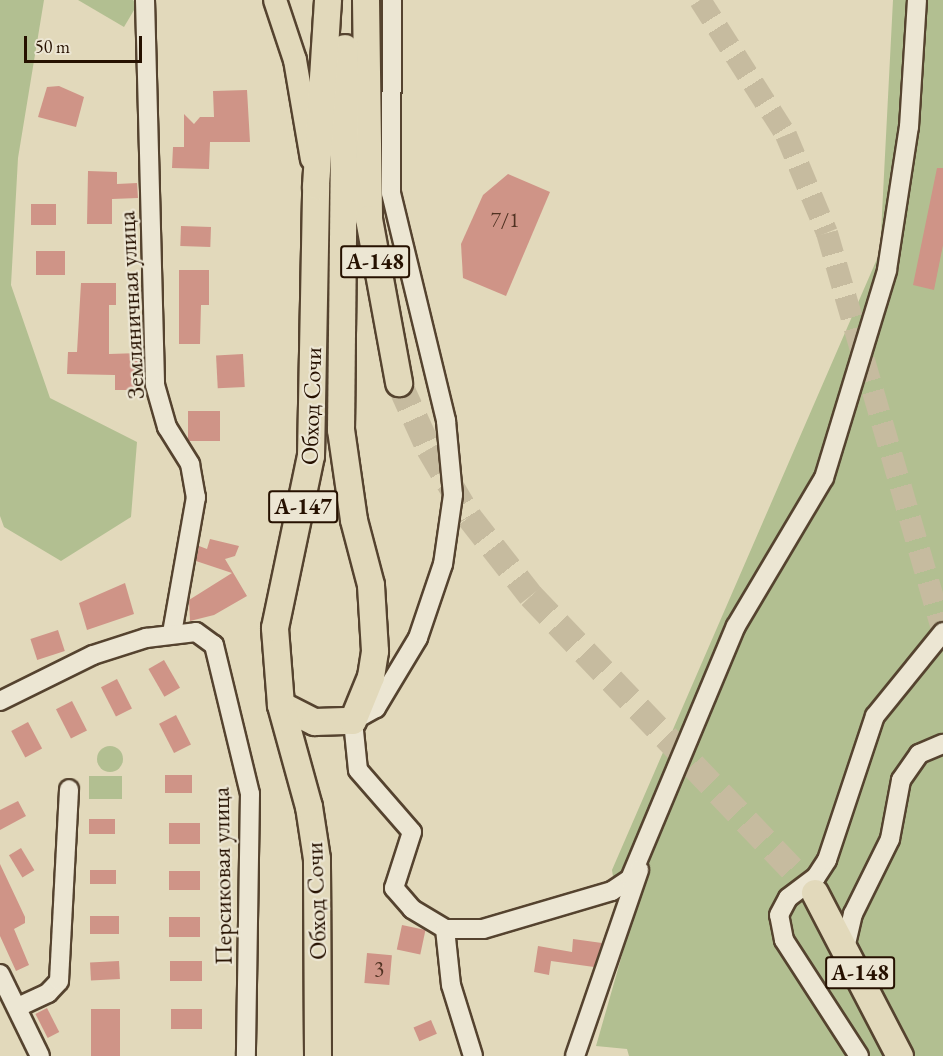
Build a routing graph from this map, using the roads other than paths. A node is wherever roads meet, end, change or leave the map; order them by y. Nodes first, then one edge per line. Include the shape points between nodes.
1 (145, 0) edge
2 (275, 0) edge
3 (328, 0) edge
4 (346, 0) edge
5 (366, 0) edge
6 (392, 0) edge
7 (917, 0) edge
8 (316, 186) junction
9 (399, 383) tunnel mouth
10 (943, 632) edge
11 (172, 633) junction
12 (0, 701) edge
13 (281, 705) junction
14 (353, 721) junction
15 (943, 744) edge
16 (69, 789) dead end
17 (645, 853) junction
18 (820, 901) joint
19 (856, 906) junction
20 (445, 929) junction
21 (846, 944) junction
22 (0, 974) edge
23 (18, 1007) junction
24 (40, 1056) edge
25 (246, 1056) edge
26 (318, 1056) edge
27 (473, 1056) edge
28 (576, 1056) edge
29 (860, 1056) edge
30 (900, 1056) edge

1 - 11 street, Земляничная улица via 155,385 167,427 190,464 196,497
2 - 8 main road via 295,60
3 - 8 highway, Обход Сочи / А-147
4 - 14 highway, А-147 via 341,430 375,629 371,677
5 - 9 highway, А-148 via 365,139 370,231
6 - 14 street via 392,193 446,421 453,495 444,564 418,638 376,708
7 - 17 street via 909,127 887,270 837,439 811,504 736,626
8 - 13 highway, Обход Сочи / А-147 via 311,456 279,596
10 - 29 street via 875,716 827,860 816,877 788,898 779,915 784,940
11 - 12 street, Персиковая улица via 93,655
11 - 25 street, Персиковая улица via 196,632 214,645 250,794
13 - 14 highway via 315,722
13 - 26 highway, Обход Сочи / А-147 via 309,807 317,859
14 - 20 street via 358,770 412,832 394,888 412,909
15 - 19 street via 919,754 906,771 890,839
16 - 23 street via 59,981 48,993
17 - 20 street via 630,879 612,891 483,929
17 - 28 street
18 - 19 street
18 - 21 highway, А-148
19 - 21 street
20 - 27 street via 451,985
21 - 30 highway, А-148
22 - 23 street
23 - 24 street

